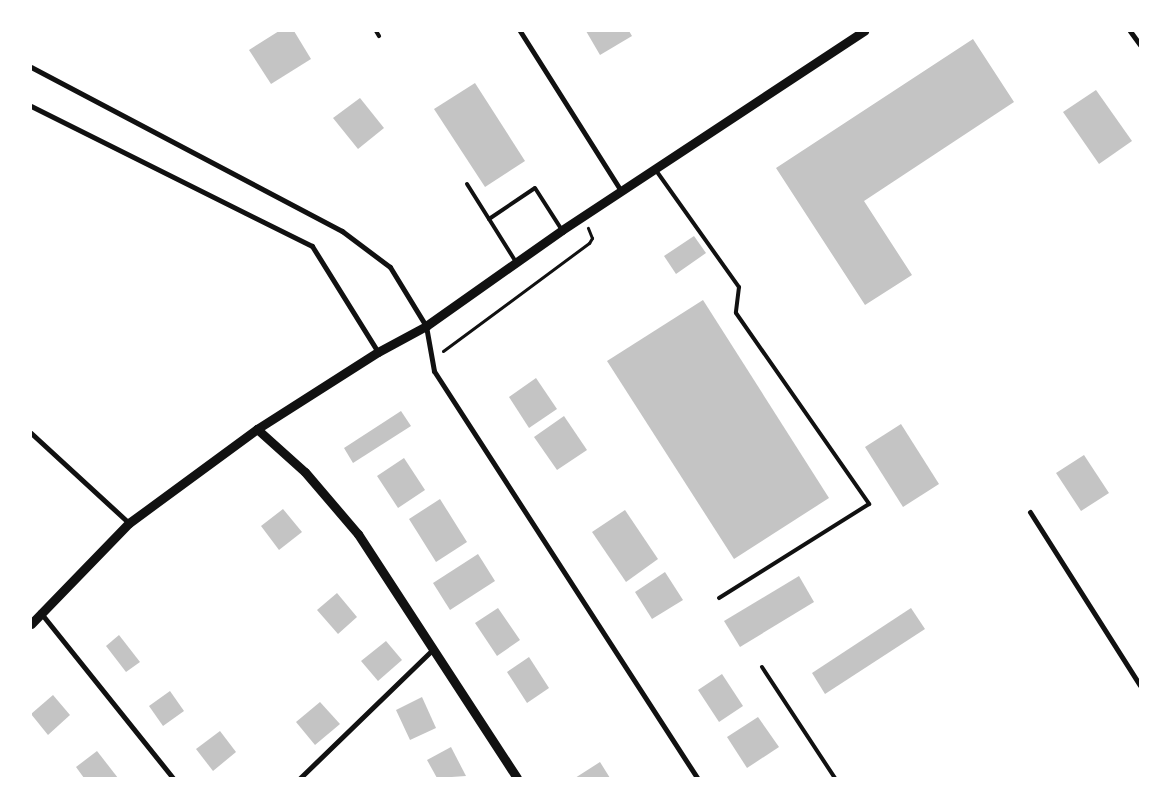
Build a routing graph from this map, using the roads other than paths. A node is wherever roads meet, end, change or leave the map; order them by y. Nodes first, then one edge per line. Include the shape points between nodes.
1 (520, 31) edge
2 (864, 31) edge
3 (1130, 31) edge
4 (1140, 45) edge
5 (31, 67) edge
6 (31, 106) edge
7 (655, 169) junction
8 (467, 184) dead end
9 (621, 191) junction
10 (489, 219) junction
11 (562, 230) junction
12 (516, 262) junction
13 (426, 326) junction
14 (378, 352) junction
15 (257, 429) junction
16 (31, 433) edge
17 (1030, 512) dead end
18 (129, 523) junction
19 (719, 598) dead end
20 (40, 612) junction
21 (31, 624) edge
22 (432, 650) junction
23 (762, 667) dead end
24 (1140, 685) edge
25 (172, 778) edge
26 (300, 778) edge
27 (517, 778) edge
28 (697, 778) edge
29 (835, 778) edge

1 - 9 street
2 - 7 street
3 - 4 street
5 - 13 street via 342,231 390,267
6 - 14 street via 312,246
7 - 9 street
7 - 19 lane via 739,287 736,313 869,504
8 - 10 lane
9 - 11 street
10 - 11 lane via 535,188
10 - 12 lane
11 - 12 street
12 - 13 street
13 - 14 street
13 - 28 street via 434,371
14 - 15 street
15 - 18 street
15 - 22 street via 305,472 358,534
16 - 18 street
17 - 24 street
18 - 20 street
20 - 21 street
20 - 25 street
22 - 26 street
22 - 27 street
23 - 29 lane

